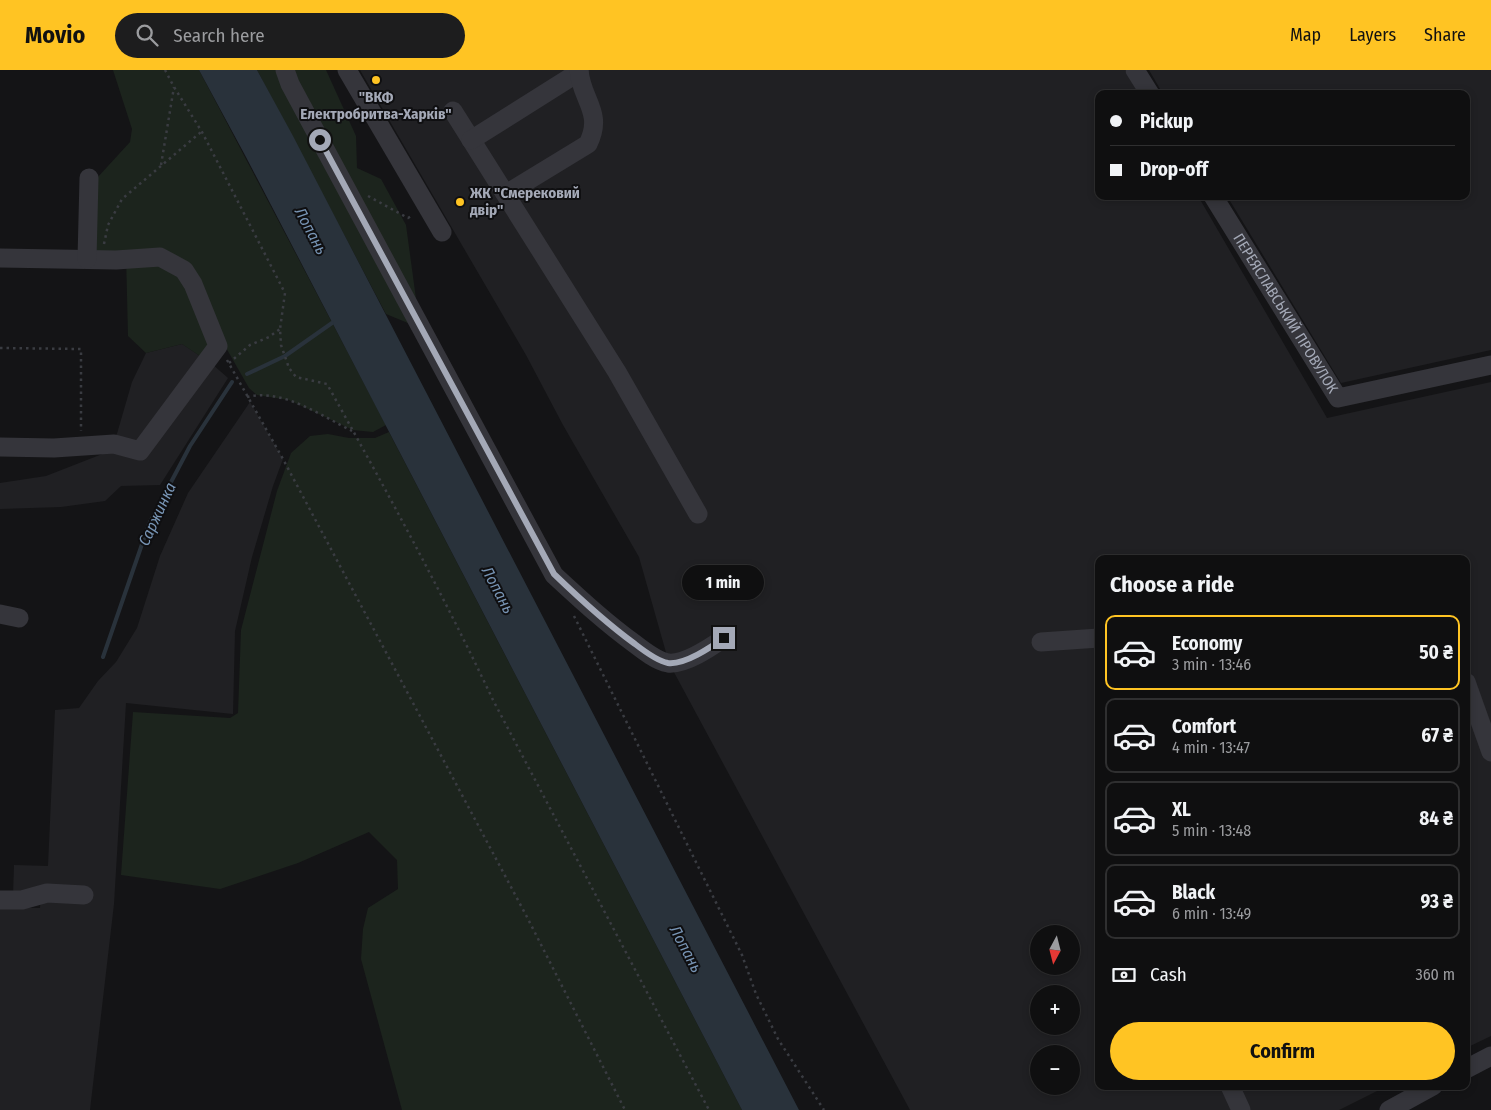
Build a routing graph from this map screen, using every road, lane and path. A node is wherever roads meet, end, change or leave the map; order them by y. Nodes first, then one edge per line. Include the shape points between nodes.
1 (165, 70) edge
2 (285, 70) edge
3 (347, 70) edge
4 (1135, 70) edge
5 (579, 71) edge
6 (174, 87) junction
7 (1148, 90) edge
8 (453, 110) dead end
9 (202, 132) junction
10 (471, 140) junction
11 (161, 166) junction
12 (89, 178) dead end
13 (506, 194) junction
14 (367, 196) dead end
15 (1216, 200) edge
16 (427, 206) junction
17 (442, 232) dead end
18 (0, 258) edge
19 (94, 259) junction
20 (280, 329) junction
21 (218, 346) junction
22 (0, 348) edge
23 (229, 363) junction
24 (1491, 365) edge
25 (247, 397) junction
26 (354, 432) junction
27 (0, 446) edge
28 (81, 446) junction
29 (698, 514) dead end
30 (571, 610) dead end
31 (0, 614) edge
32 (19, 618) dead end
33 (724, 638) dead end
34 (1095, 638) edge
35 (1041, 642) dead end
36 (1470, 693) edge
37 (1491, 752) edge
38 (84, 895) dead end
39 (0, 900) edge
40 (1491, 1056) edge
41 (1470, 1067) edge
42 (1232, 1090) edge
43 (1429, 1090) edge
44 (1416, 1103) edge
45 (625, 1110) edge
46 (709, 1110) edge
47 (824, 1110) edge
48 (1241, 1110) edge
49 (1388, 1110) edge

1 - 6 path
2 - 33 street via 554,574 605,623 649,654 669,663 700,653
3 - 16 street
4 - 7 street
5 - 10 street
5 - 13 street via 594,124 588,144
6 - 9 path
6 - 11 path
8 - 10 street
9 - 11 path
9 - 20 path via 285,293
10 - 13 street
11 - 19 path via 122,199
12 - 19 street
13 - 29 street via 617,372
14 - 16 path via 408,218
15 - 24 street, ПЕРЕЯСЛАВСЬКИЙ ПРОВУЛОК via 1338,398
16 - 17 street
18 - 19 street
19 - 21 street via 160,257 184,270
20 - 23 path via 250,345
20 - 26 path via 281,346 289,368 296,377 327,384
21 - 23 path
21 - 28 street via 140,451 114,444
22 - 28 path via 82,349
23 - 25 path
25 - 26 path via 289,400
25 - 45 path via 527,917
26 - 46 path
27 - 28 street
30 - 47 path via 742,955 778,1039
31 - 32 street
34 - 35 street
36 - 37 street
38 - 39 street via 47,893 22,900
40 - 41 street
42 - 48 street
43 - 44 street
44 - 49 street

